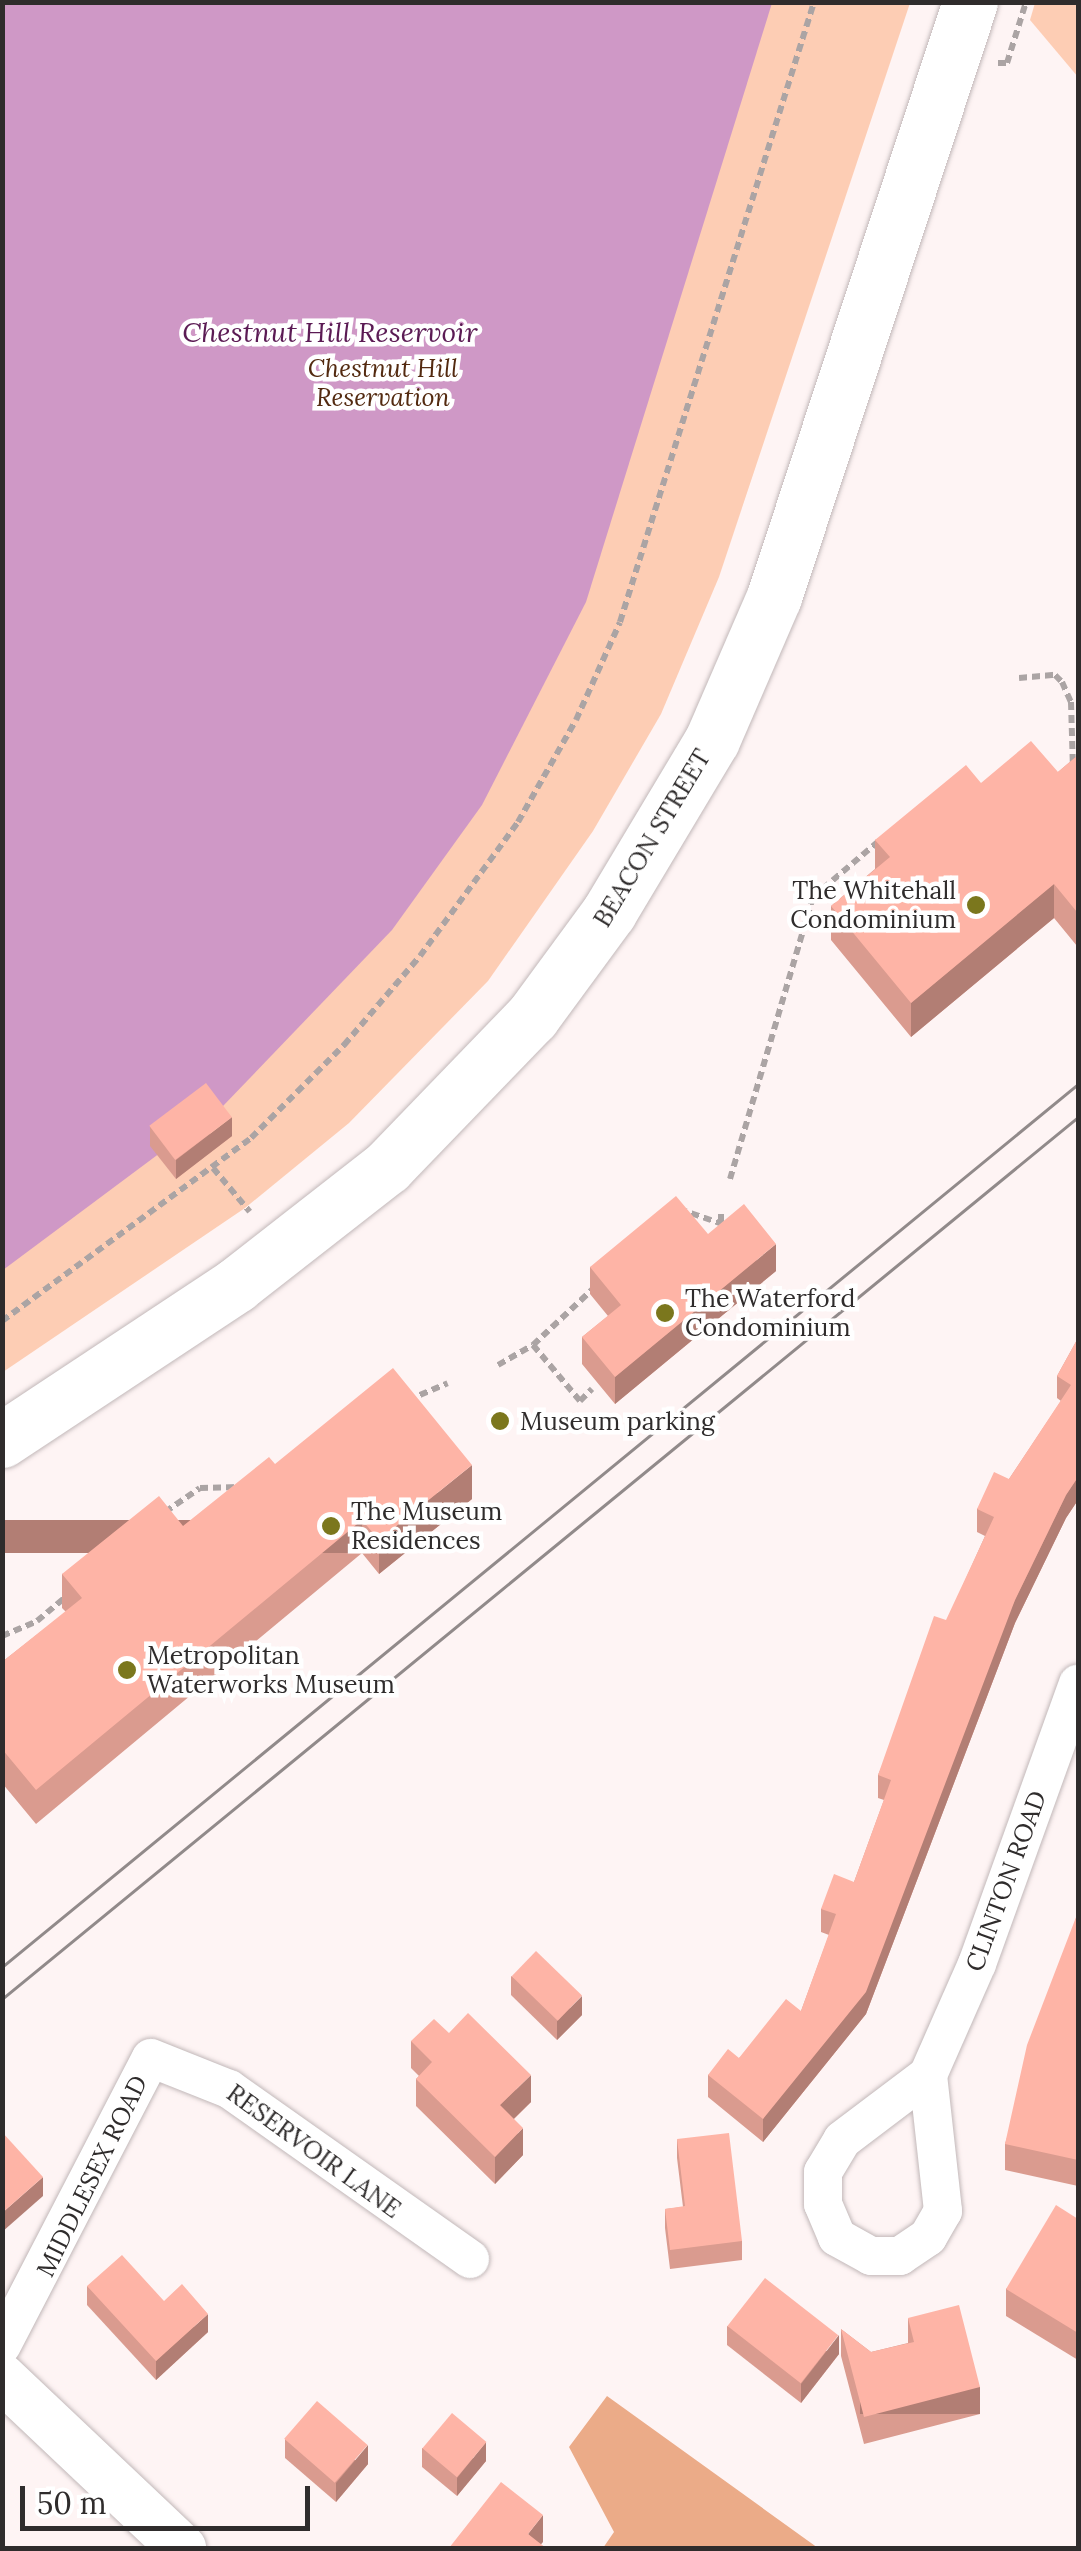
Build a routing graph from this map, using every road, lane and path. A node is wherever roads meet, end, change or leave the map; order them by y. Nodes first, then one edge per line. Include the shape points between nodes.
1 (814, 2) edge
2 (970, 2) edge
3 (1026, 2) edge
4 (1003, 65) dead end
5 (1020, 678) dead end
6 (1075, 705) edge
7 (1073, 771) edge
8 (892, 830) edge
9 (214, 1168) junction
10 (730, 1180) dead end
11 (250, 1212) dead end
12 (721, 1214) dead end
13 (664, 1220) edge
14 (721, 1225) junction
15 (747, 1229) edge
16 (610, 1275) edge
17 (2, 1321) edge
18 (533, 1345) junction
19 (498, 1365) dead end
20 (448, 1383) dead end
21 (592, 1389) dead end
22 (396, 1408) edge
23 (2, 1440) edge
24 (258, 1486) edge
25 (153, 1522) edge
26 (81, 1584) edge
27 (2, 1636) edge
28 (1078, 1684) edge
29 (151, 2058) joint
30 (928, 2075) junction
31 (470, 2260) dead end
32 (2, 2345) edge
33 (2, 2378) edge
34 (182, 2548) edge

1 - 9 path via 653,526 576,720 518,822 420,956 344,1045
2 - 23 main road, BEACON STREET via 774,597 712,740 609,912 532,1017 387,1166 250,1274
3 - 4 path
5 - 6 path via 1055,675
6 - 7 path
8 - 10 path via 814,896
9 - 11 path
9 - 17 path
12 - 14 path
13 - 14 path via 687,1209
14 - 15 path
16 - 18 path
18 - 19 path
18 - 21 path via 580,1401
20 - 22 path
24 - 25 path via 200,1488
26 - 27 path via 37,1621
28 - 30 street, CLINTON ROAD via 977,1964
29 - 31 street, RESERVOIR LANE via 229,2089
29 - 32 street, MIDDLESEX ROAD
30 - 30 street, CLINTON ROAD via 842,2140 823,2172 823,2204 837,2237 871,2256 900,2256 928,2237 943,2211
33 - 34 street

